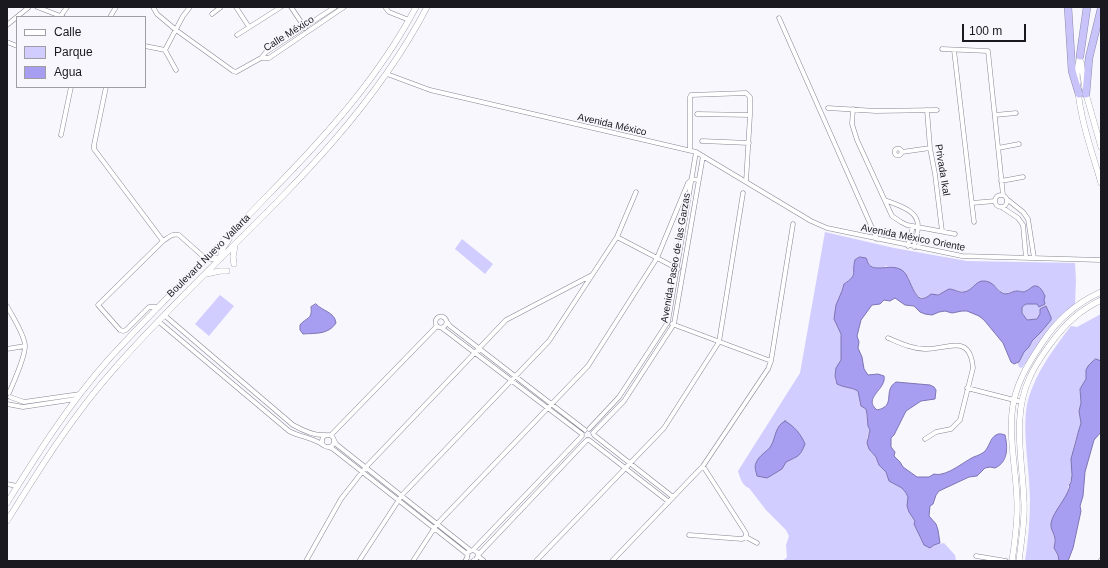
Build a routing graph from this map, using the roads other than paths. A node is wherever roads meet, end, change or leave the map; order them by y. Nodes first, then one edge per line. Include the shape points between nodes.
1 (29, 7) edge
2 (37, 7) edge
3 (67, 7) edge
4 (116, 7) edge
5 (153, 7) edge
6 (190, 7) edge
7 (221, 7) edge
8 (236, 7) edge
9 (281, 7) edge
10 (291, 7) edge
11 (335, 7) edge
12 (344, 7) edge
13 (385, 7) edge
14 (416, 7) edge
15 (427, 7) edge
16 (1068, 7) edge
17 (1087, 7) edge
18 (1101, 9) edge
19 (212, 14) dead end
20 (18, 16) edge
21 (59, 16) edge
22 (62, 16) edge
23 (111, 16) edge
24 (16, 18) edge
25 (779, 18) dead end
26 (409, 20) junction
27 (7, 25) edge
28 (249, 27) junction
29 (305, 27) junction
30 (176, 30) junction
31 (308, 32) junction
32 (237, 35) dead end
33 (146, 46) edge
34 (165, 50) junction
35 (942, 50) dead end
36 (954, 50) junction
37 (1080, 56) joint
38 (261, 58) junction
39 (176, 70) dead end
40 (387, 74) junction
41 (71, 88) edge
42 (106, 88) edge
43 (1082, 94) junction
44 (828, 108) dead end
45 (853, 109) junction
46 (927, 110) junction
47 (937, 110) dead end
48 (1016, 113) dead end
49 (697, 114) dead end
50 (750, 115) junction
51 (994, 115) junction
52 (61, 135) dead end
53 (702, 141) dead end
54 (749, 143) junction
55 (1019, 144) dead end
56 (1101, 147) edge
57 (930, 148) junction
58 (998, 148) junction
59 (690, 150) junction
60 (696, 152) junction
61 (902, 152) dead end
62 (703, 156) junction
63 (1023, 177) dead end
64 (692, 179) junction
65 (698, 180) junction
66 (1001, 181) junction
67 (746, 182) junction
68 (1101, 182) edge
69 (636, 192) dead end
70 (744, 193) dead end
71 (683, 194) junction
72 (1003, 195) junction
73 (689, 196) junction
74 (885, 200) junction
75 (1008, 200) junction
76 (995, 201) junction
77 (972, 203) junction
78 (1002, 208) junction
79 (974, 222) dead end
80 (794, 224) dead end
81 (819, 225) joint
82 (913, 226) junction
83 (918, 227) junction
84 (236, 229) junction
85 (942, 231) junction
86 (956, 234) dead end
87 (617, 237) junction
88 (878, 239) junction
89 (163, 241) junction
90 (235, 244) junction
91 (908, 246) junction
92 (914, 247) junction
93 (221, 258) junction
94 (657, 258) junction
95 (1026, 258) junction
96 (1034, 258) junction
97 (208, 259) junction
98 (1101, 260) edge
99 (234, 264) dead end
100 (214, 265) junction
101 (677, 268) junction
102 (227, 271) dead end
103 (682, 271) junction
104 (205, 274) junction
105 (592, 275) junction
106 (1101, 292) edge
107 (1101, 300) edge
108 (1076, 305) junction
109 (7, 306) edge
110 (159, 307) junction
111 (1080, 311) junction
112 (9, 314) edge
113 (164, 315) junction
114 (158, 322) junction
115 (447, 322) junction
116 (668, 322) junction
117 (674, 324) junction
118 (437, 326) junction
119 (178, 328) junction
120 (442, 328) junction
121 (174, 334) junction
122 (888, 338) dead end
123 (193, 341) junction
124 (719, 342) junction
125 (25, 346) junction
126 (189, 347) junction
127 (7, 350) edge
128 (477, 350) junction
129 (108, 361) junction
130 (771, 361) junction
131 (115, 368) junction
132 (515, 376) junction
133 (512, 380) junction
134 (244, 384) junction
135 (967, 388) junction
136 (240, 390) junction
137 (9, 394) edge
138 (78, 396) junction
139 (1014, 401) junction
140 (1022, 402) junction
141 (7, 404) edge
142 (24, 404) junction
143 (550, 406) junction
144 (292, 425) junction
145 (587, 430) junction
146 (289, 431) junction
147 (593, 434) junction
148 (325, 435) junction
149 (331, 435) junction
150 (582, 435) junction
151 (924, 438) dead end
152 (334, 440) junction
153 (588, 440) junction
154 (323, 445) junction
155 (329, 447) junction
156 (630, 463) junction
157 (704, 466) junction
158 (366, 467) junction
159 (626, 468) junction
160 (362, 472) junction
161 (7, 484) edge
162 (17, 486) junction
163 (402, 495) junction
164 (673, 497) junction
165 (398, 500) junction
166 (669, 502) junction
167 (7, 503) edge
168 (7, 521) edge
169 (437, 524) junction
170 (434, 528) junction
171 (689, 535) dead end
172 (746, 537) junction
173 (757, 544) dead end
174 (472, 550) junction
175 (478, 555) junction
176 (976, 556) dead end
177 (466, 558) edge
178 (306, 561) edge
179 (359, 561) edge
180 (413, 561) edge
181 (474, 561) edge
182 (484, 561) edge
183 (536, 561) edge
184 (612, 561) edge
185 (1006, 561) edge
186 (1012, 561) edge
187 (1019, 561) edge

1 - 20 street
2 - 21 street
3 - 22 street
4 - 23 street
5 - 30 street via 157,14
6 - 30 street
7 - 19 street
8 - 28 street
9 - 28 street
10 - 29 street
11 - 29 street, Calle México
12 - 31 street, Calle México
13 - 26 street via 389,12
14 - 26 main road, Boulevard Nuevo Vallarta
15 - 40 main road, Boulevard Nuevo Vallarta
16 - 43 highway via 1072,71
17 - 37 highway
18 - 43 highway
24 - 27 street
25 - 88 street
26 - 84 main road, Boulevard Nuevo Vallarta via 380,66 340,117 304,159
28 - 32 street
29 - 31 street
29 - 38 street, Calle México via 266,52
30 - 34 street
30 - 38 street, Calle México via 236,72
31 - 38 street, Calle México via 269,58
33 - 34 street
34 - 39 street
35 - 36 street
36 - 51 street via 988,51
36 - 77 street
37 - 43 main road via 1077,73
40 - 59 street, Avenida México via 430,90
40 - 90 main road, Boulevard Nuevo Vallarta via 333,142
41 - 52 street
42 - 89 street via 94,149
43 - 56 main road
43 - 68 main road via 1084,121
44 - 45 street
45 - 46 street
45 - 74 street via 854,133
46 - 47 street
46 - 57 street, Privada Ikal
48 - 51 street
49 - 50 street
50 - 54 street
50 - 59 street via 750,97 746,93 691,95
51 - 58 street
53 - 54 street
54 - 67 street
55 - 58 street
57 - 61 street
57 - 85 street, Privada Ikal
58 - 66 street
59 - 60 street, Avenida México
60 - 62 street, Avenida México
60 - 64 street, Avenida Paseo de las Garzas
62 - 65 street, Avenida Paseo de las Garzas
62 - 67 street, Avenida México
63 - 66 street
64 - 65 street
64 - 71 street
64 - 73 street, Avenida Paseo de las Garzas
65 - 103 street, Avenida Paseo de las Garzas
66 - 72 street
67 - 81 street, Avenida México
69 - 87 street
70 - 124 street
71 - 73 street
71 - 94 street
72 - 75 street
72 - 76 street via 999,195
73 - 101 street, Avenida Paseo de las Garzas
74 - 82 street via 892,216
74 - 83 street via 910,211
75 - 78 street
75 - 96 street via 1028,219
76 - 77 street
76 - 78 street via 996,205
77 - 79 street
78 - 95 street via 1018,218 1023,225
80 - 130 street
81 - 88 street, Avenida México Oriente
82 - 83 street
82 - 91 street
83 - 85 street
83 - 92 street
84 - 93 main road via 221,251
84 - 97 main road, Boulevard Nuevo Vallarta
85 - 86 street
87 - 94 street
87 - 105 street
88 - 91 street, Avenida México Oriente
89 - 97 street via 172,235 179,235
89 - 110 street via 98,305 123,331 149,307
90 - 93 main road, Boulevard Nuevo Vallarta
90 - 99 main road
91 - 92 street, Avenida México Oriente
92 - 95 street, Avenida México Oriente via 962,256
93 - 97 main road
93 - 100 main road, Boulevard Nuevo Vallarta
94 - 101 street
94 - 143 street via 588,366
95 - 96 street, Avenida México Oriente
96 - 98 street, Avenida México Oriente
97 - 100 main road
97 - 110 main road, Boulevard Nuevo Vallarta
100 - 104 main road, Boulevard Nuevo Vallarta
101 - 103 street
101 - 116 street, Avenida Paseo de las Garzas
102 - 104 main road
103 - 117 street, Avenida Paseo de las Garzas
104 - 113 main road, Boulevard Nuevo Vallarta
105 - 128 street via 506,320
105 - 132 street via 549,341
106 - 108 main road
107 - 111 main road
108 - 111 main road
108 - 139 main road via 1058,321 1031,359
109 - 112 street
110 - 129 main road, Boulevard Nuevo Vallarta
111 - 140 main road via 1060,330 1037,364 1030,376
112 - 125 street
113 - 114 main road, Boulevard Nuevo Vallarta
113 - 119 street
114 - 121 street
114 - 131 main road, Boulevard Nuevo Vallarta
115 - 118 street via 444,317 439,317 436,321
115 - 120 street
115 - 128 street
116 - 117 street
116 - 145 street, Avenida Paseo de las Garzas via 619,397
117 - 124 street
117 - 147 street, Avenida Paseo de las Garzas via 624,401
118 - 120 street
118 - 149 street
119 - 121 street
119 - 123 street
120 - 128 street
121 - 126 street
122 - 135 street via 911,347 925,349 960,345 972,360 973,368
123 - 126 street
123 - 134 street
124 - 130 street
124 - 156 street via 664,428
125 - 127 street
125 - 137 street
126 - 136 street
128 - 132 street
128 - 133 street
128 - 158 street
129 - 131 main road
129 - 138 main road, Boulevard Nuevo Vallarta
130 - 157 street
131 - 168 main road, Boulevard Nuevo Vallarta via 61,437
132 - 133 street
132 - 143 street
133 - 143 street
133 - 163 street
134 - 136 street
134 - 144 street
135 - 139 street
135 - 151 street via 962,414 957,424 951,429
136 - 146 street
137 - 141 street
137 - 142 street
138 - 142 street
138 - 162 main road, Boulevard Nuevo Vallarta
139 - 140 street
139 - 186 main road via 1012,433 1017,502
140 - 187 main road via 1019,425 1024,505
141 - 142 street
143 - 145 street
143 - 150 street
143 - 169 street
144 - 146 street
144 - 148 street
145 - 147 street
145 - 150 street, Avenida Paseo de las Garzas
146 - 154 street
147 - 153 street, Avenida Paseo de las Garzas
147 - 156 street
148 - 149 street
148 - 154 street via 322,439
149 - 152 street
150 - 153 street
150 - 174 street
152 - 155 street
152 - 158 street
153 - 159 street
153 - 175 street
154 - 155 street
155 - 160 street
156 - 159 street
156 - 164 street
157 - 164 street
157 - 172 street via 746,532
158 - 160 street
158 - 163 street
159 - 166 street
159 - 183 street
160 - 165 street
160 - 178 street via 341,499
161 - 162 street
162 - 167 main road, Boulevard Nuevo Vallarta
163 - 165 street
163 - 169 street
164 - 166 street
165 - 170 street
165 - 179 street
166 - 184 street
169 - 170 street
169 - 174 street
170 - 177 street
170 - 180 street
171 - 172 street via 742,539
172 - 173 street
174 - 175 street
174 - 177 street
175 - 181 street
175 - 182 street
176 - 185 street
177 - 181 street

